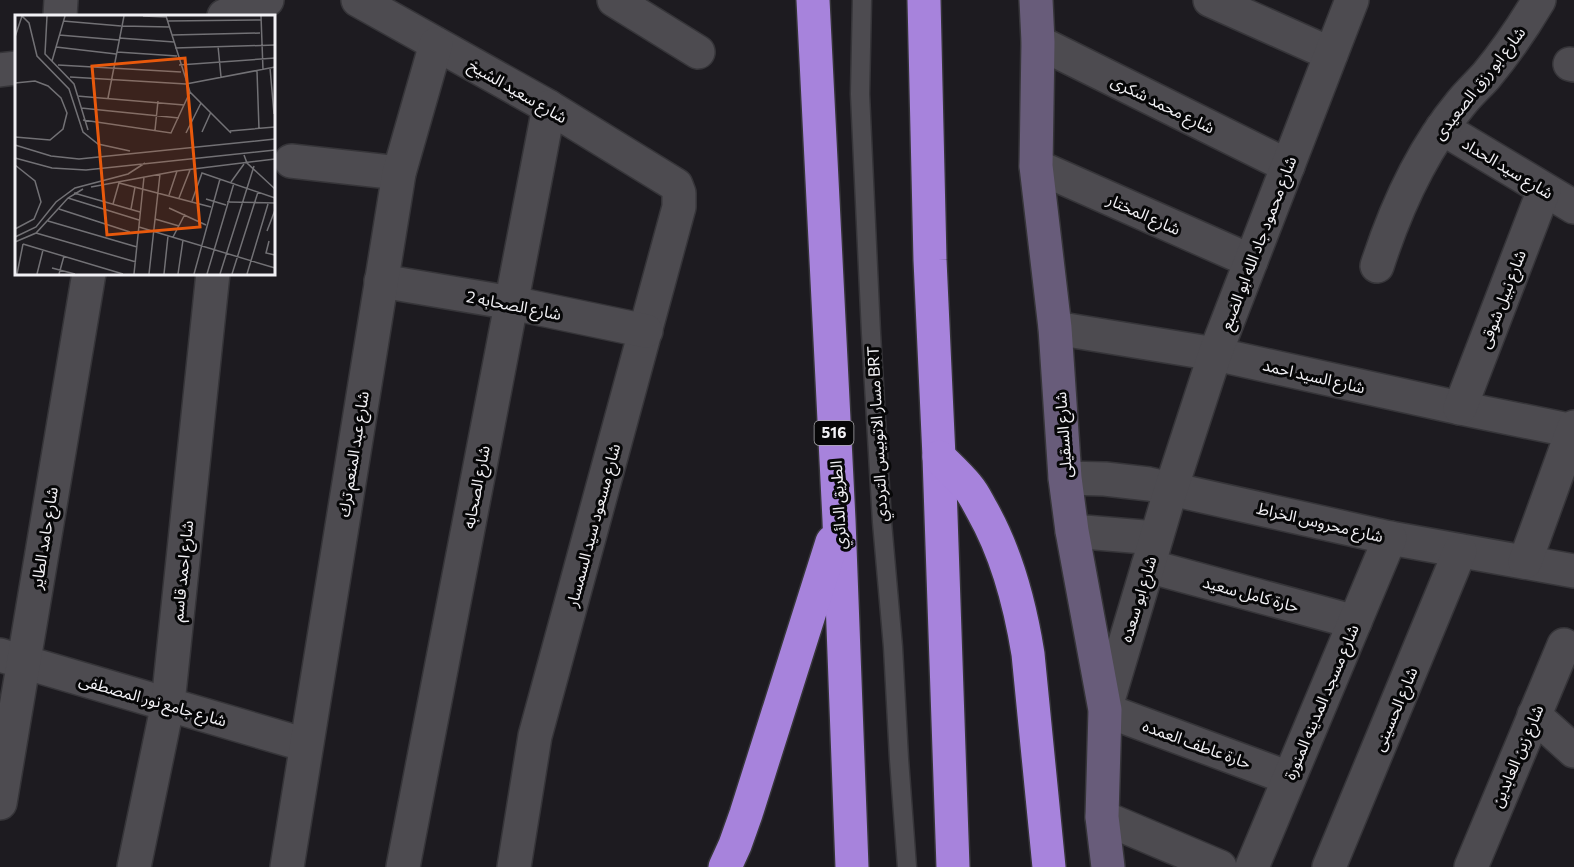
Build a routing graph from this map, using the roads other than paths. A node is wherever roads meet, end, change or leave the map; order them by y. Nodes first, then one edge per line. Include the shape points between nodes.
1 (61, 0) edge
2 (358, 0) edge
3 (614, 0) edge
4 (813, 0) edge
5 (862, 0) edge
6 (924, 0) edge
7 (1036, 0) edge
8 (1210, 0) edge
9 (1352, 0) edge
10 (1539, 0) edge
11 (60, 15) edge
12 (1038, 42) junction
13 (436, 44) junction
14 (698, 52) dead end
15 (1331, 54) junction
16 (15, 68) edge
17 (0, 70) edge
18 (549, 107) junction
19 (1442, 128) junction
20 (291, 160) dead end
21 (1036, 166) junction
22 (1288, 166) junction
23 (399, 173) junction
24 (676, 185) joint
25 (1544, 190) junction
26 (1574, 207) edge
27 (1251, 261) junction
28 (1377, 266) dead end
29 (89, 274) edge
30 (213, 274) edge
31 (381, 281) junction
32 (512, 303) junction
33 (1055, 328) junction
34 (646, 331) junction
35 (1215, 354) junction
36 (1460, 408) junction
37 (1573, 430) edge
38 (939, 457) junction
39 (1065, 478) junction
40 (1172, 489) junction
41 (839, 520) junction
42 (1072, 531) junction
43 (1390, 538) junction
44 (1460, 551) junction
45 (1152, 552) junction
46 (1525, 562) junction
47 (1574, 571) edge
48 (1354, 622) junction
49 (1564, 645) dead end
50 (12, 659) edge
51 (168, 704) junction
52 (1105, 710) junction
53 (1534, 715) junction
54 (306, 745) junction
55 (1574, 751) edge
56 (1290, 778) junction
57 (0, 803) edge
58 (1102, 817) junction
59 (134, 867) edge
60 (287, 867) edge
61 (403, 867) edge
62 (514, 867) edge
63 (725, 867) edge
64 (852, 867) edge
65 (907, 867) edge
66 (953, 867) edge
67 (1049, 867) edge
68 (1108, 867) edge
69 (1220, 867) edge
70 (1252, 867) edge
71 (1329, 867) edge
72 (1471, 867) edge

1 - 11 street
2 - 13 street, شارع سعيد الشيخ
3 - 14 street
4 - 41 highway, الطريق الدائري / 516
5 - 65 lane, مسار الاتوبيس الترددي BRT via 860,94 871,333
6 - 38 highway
7 - 12 street, شارع السقيلى
8 - 15 street
9 - 15 street, شارع محمود جاد الله ابو الضبع
10 - 19 street, شارع ابو رزق الصعيدى via 1509,48
12 - 21 street, شارع السقيلى
12 - 22 street, شارع محمد شكرى
13 - 18 street, شارع سعيد الشيخ
13 - 23 street, شارع عبد المنعم ترك
15 - 22 street, شارع محمود جاد الله ابو الضبع
16 - 17 street
18 - 24 street, شارع سعيد الشيخ
18 - 32 street, شارع الصحابه
19 - 25 street, شارع سيد الحداد
19 - 28 street, شارع ابو رزق الصعيدى via 1403,194
20 - 23 street
21 - 27 street, شارع المختار
21 - 33 street, شارع السقيلى
22 - 27 street, شارع محمود جاد الله ابو الضبع
23 - 31 street, شارع عبد المنعم ترك
24 - 34 street, شارع مسعود سيد السمسار via 679,207
25 - 26 street, شارع سيد الحداد
25 - 36 street, شارع نبيل شوقى
27 - 35 street, شارع محمود جاد الله ابو الضبع
29 - 50 street, شارع حامد الطاير
30 - 51 street, شارع احمد قاسم
31 - 32 street, شارع الصحابه 2
31 - 54 street, شارع عبد المنعم ترك
32 - 34 street, شارع الصحابه 2
32 - 61 street, شارع الصحابه
33 - 35 street, شارع السيد احمد
33 - 39 street, شارع السقيلى
34 - 62 street, شارع مسعود سيد السمسار via 535,736
35 - 36 street, شارع السيد احمد
35 - 40 street, شارع محمود جاد الله ابو الضبع
36 - 37 street, شارع السيد احمد
37 - 46 street
38 - 66 highway
38 - 67 highway via 969,488 988,520 1020,609
39 - 40 street, شارع محروس الخراط via 1105,479
39 - 42 street, شارع السقيلى
40 - 43 street, شارع محروس الخراط
40 - 45 street, شارع ابو سعده
41 - 63 highway via 746,814
41 - 64 highway, الطريق الدائري / 516
42 - 45 street, حارة كامل سعيد
42 - 52 street, شارع السقيلى
43 - 44 street, شارع محروس الخراط
43 - 48 street, شارع مسجد المدينه المنورة
44 - 46 street, شارع محروس الخراط
44 - 71 street, شارع الحسينى
45 - 48 street, حارة كامل سعيد
45 - 52 street, شارع ابو سعده
46 - 47 street, شارع محروس الخراط
48 - 56 street, شارع مسجد المدينه المنورة
49 - 53 street, شارع زين العابدين
50 - 51 street, شارع جامع نور المصطفى
50 - 57 street, شارع حامد الطاير
51 - 54 street, شارع جامع نور المصطفى
51 - 59 street, شارع احمد قاسم
52 - 56 street, حارة عاطف العمده
52 - 58 street, شارع السقيلى
53 - 55 street
53 - 72 street, شارع زين العابدين
54 - 60 street, شارع عبد المنعم ترك
56 - 70 street, شارع مسجد المدينه المنورة
58 - 68 street, شارع السقيلى
58 - 69 street

